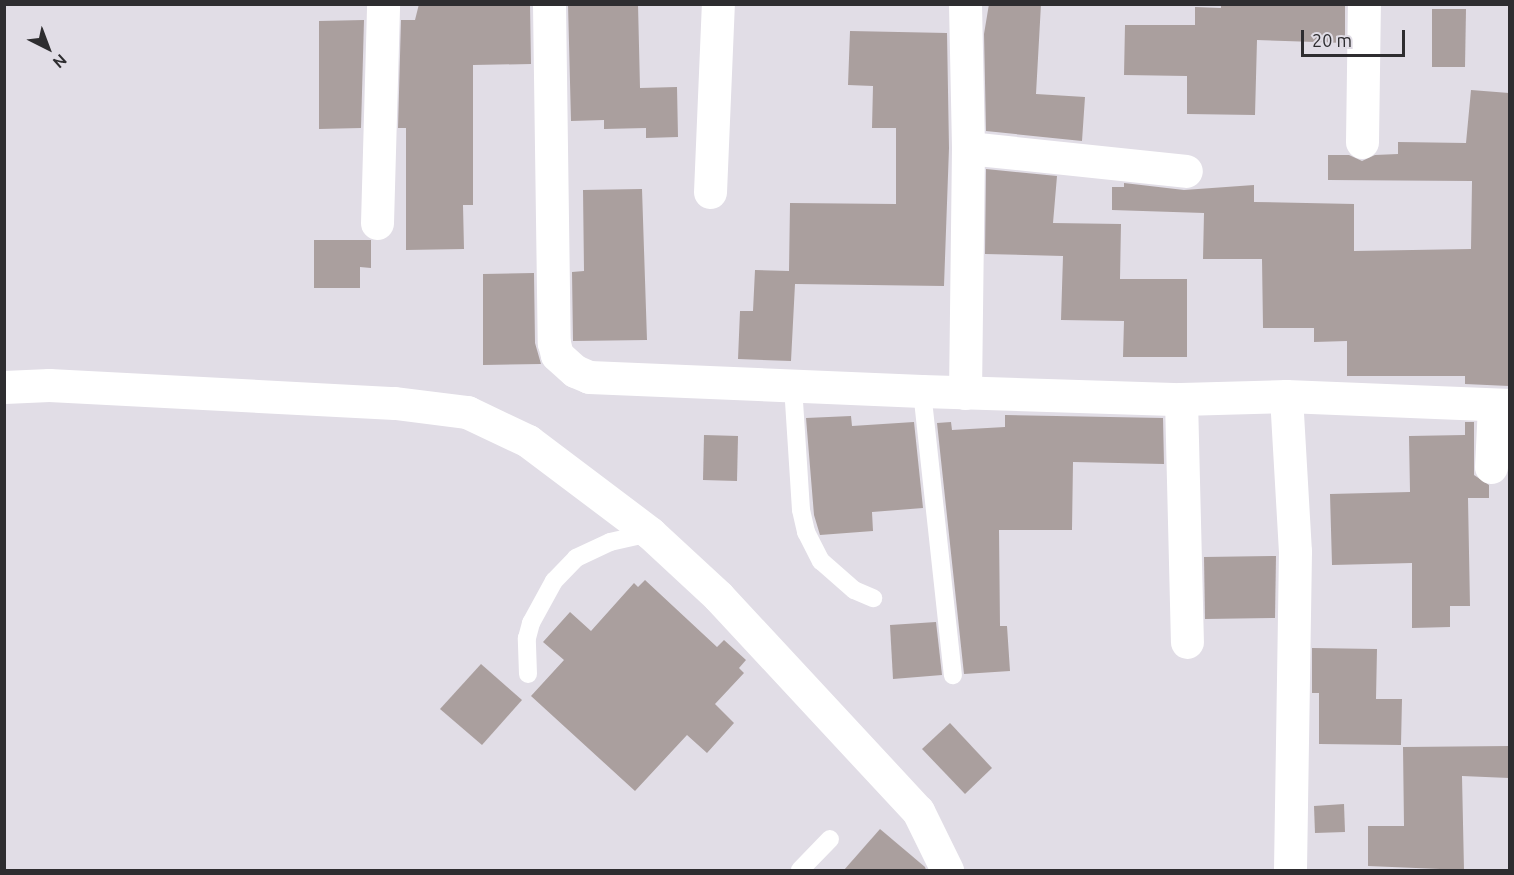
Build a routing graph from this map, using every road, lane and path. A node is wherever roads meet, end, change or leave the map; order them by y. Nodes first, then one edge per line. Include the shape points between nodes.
1 (383, 4) edge
2 (549, 4) edge
3 (718, 4) edge
4 (965, 4) edge
5 (1364, 4) edge
6 (1362, 142) dead end
7 (968, 148) junction
8 (1186, 171) dead end
9 (710, 192) dead end
10 (377, 223) dead end
11 (793, 386) junction
12 (4, 387) edge
13 (922, 391) junction
14 (965, 393) junction
15 (1286, 396) junction
16 (1180, 399) junction
17 (1502, 405) edge
18 (1491, 467) dead end
19 (650, 534) junction
20 (873, 598) dead end
21 (1187, 642) dead end
22 (528, 674) dead end
23 (953, 675) dead end
24 (830, 840) dead end
25 (800, 870) edge
26 (947, 870) edge
27 (1290, 870) edge

1 - 10 street
2 - 11 street via 547,64 557,354 575,371 589,377
3 - 9 street
4 - 7 street
5 - 6 street
7 - 8 street
7 - 14 street
11 - 13 street
11 - 20 lane via 801,510 806,532 821,561 854,591
12 - 19 street via 49,385 240,393 467,412 528,441
13 - 14 street
13 - 23 lane
14 - 16 street
15 - 16 street
15 - 17 street
15 - 27 street via 1295,551
16 - 21 street
17 - 18 street
19 - 22 lane via 610,542 576,558 554,581 531,624 527,639
19 - 26 street via 718,596 918,811
24 - 25 lane

